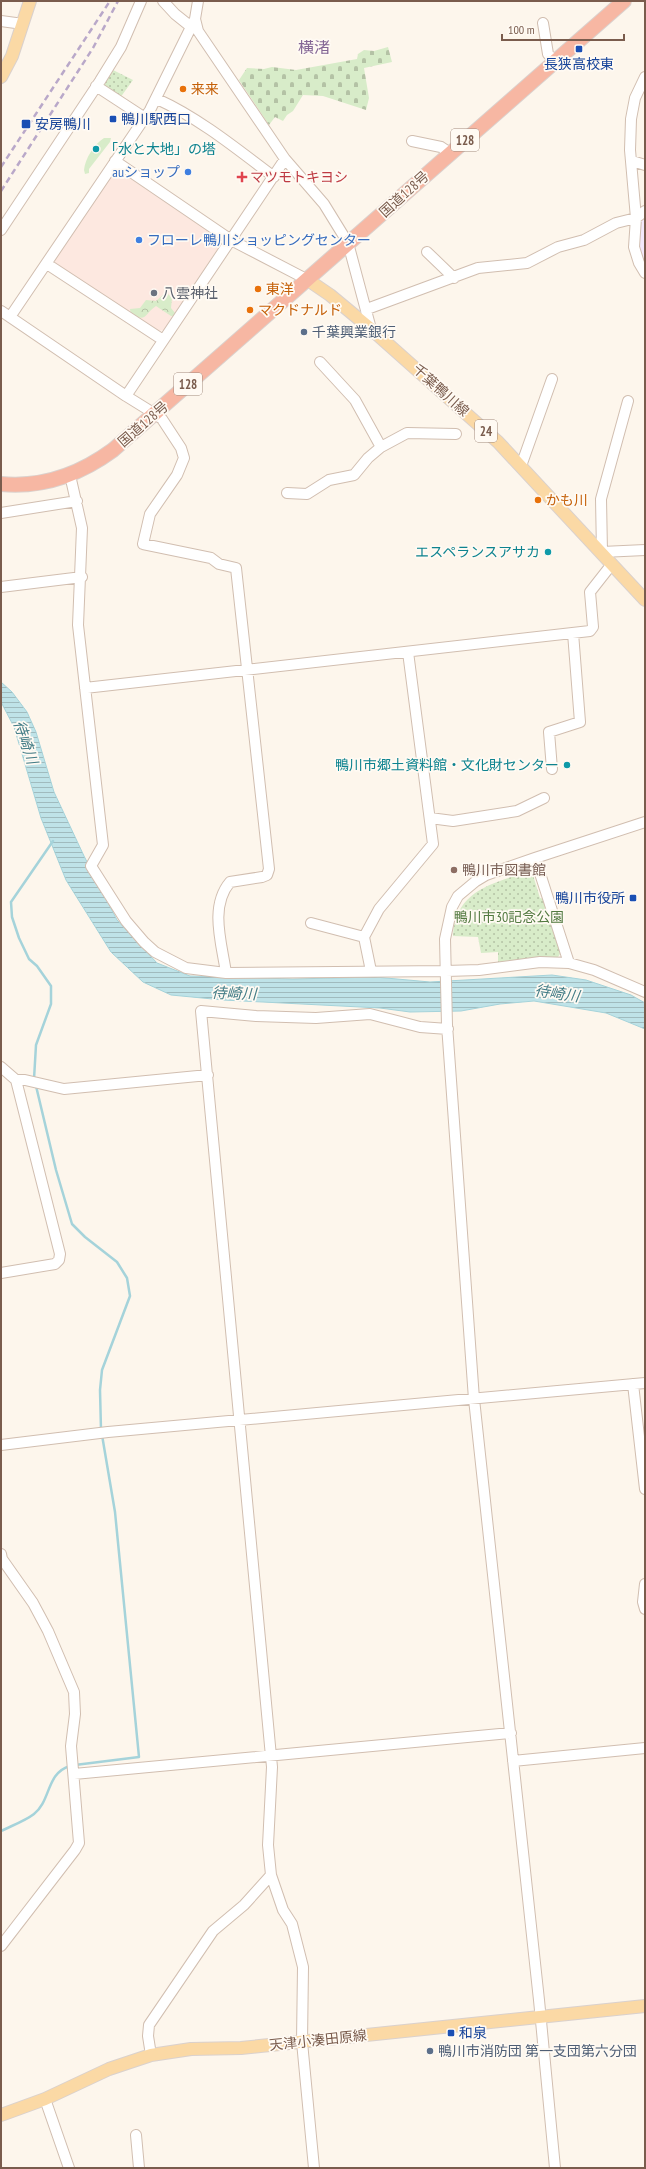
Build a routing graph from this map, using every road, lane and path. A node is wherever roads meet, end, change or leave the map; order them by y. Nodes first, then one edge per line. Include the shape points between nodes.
1 (30, 1) edge
2 (141, 1) edge
3 (163, 1) edge
4 (198, 1) edge
5 (624, 1) edge
6 (1, 21) edge
7 (192, 22) junction
8 (543, 23) dead end
9 (23, 24) junction
10 (554, 60) junction
11 (1, 77) edge
12 (645, 77) edge
13 (96, 86) junction
14 (157, 99) junction
15 (144, 118) junction
16 (412, 141) dead end
17 (450, 154) junction
18 (285, 159) junction
19 (116, 161) junction
20 (632, 161) junction
21 (645, 165) edge
22 (274, 177) junction
23 (645, 211) edge
24 (636, 218) junction
25 (1, 230) edge
26 (231, 240) junction
27 (348, 243) junction
28 (427, 252) dead end
29 (47, 264) junction
30 (645, 273) edge
31 (454, 278) junction
32 (308, 280) junction
33 (367, 309) junction
34 (5, 314) edge
35 (371, 329) junction
36 (163, 340) junction
37 (320, 362) dead end
38 (552, 379) dead end
39 (126, 396) junction
40 (628, 401) dead end
41 (156, 414) junction
42 (456, 434) dead end
43 (381, 447) junction
44 (521, 466) junction
45 (70, 475) junction
46 (1, 484) edge
47 (287, 493) dead end
48 (77, 501) junction
49 (1, 513) edge
50 (645, 550) edge
51 (602, 552) junction
52 (612, 564) junction
53 (82, 578) junction
54 (1, 587) edge
55 (645, 600) edge
56 (573, 633) junction
57 (408, 652) junction
58 (246, 670) junction
59 (85, 688) junction
60 (552, 769) dead end
61 (544, 798) dead end
62 (430, 818) junction
63 (645, 822) edge
64 (535, 858) junction
65 (311, 923) dead end
66 (364, 937) junction
67 (569, 962) junction
68 (371, 971) junction
69 (226, 973) junction
70 (446, 973) junction
71 (645, 992) edge
72 (448, 1027) junction
73 (1, 1067) edge
74 (208, 1075) junction
75 (20, 1080) junction
76 (1, 1273) edge
77 (645, 1383) edge
78 (633, 1384) junction
79 (474, 1399) junction
80 (239, 1420) junction
81 (1, 1445) edge
82 (645, 1489) edge
83 (1, 1554) edge
84 (645, 1584) edge
85 (645, 1609) edge
86 (511, 1733) junction
87 (645, 1748) edge
88 (271, 1756) junction
89 (513, 1761) junction
90 (73, 1769) junction
91 (271, 1875) junction
92 (1, 1946) edge
93 (645, 2006) edge
94 (540, 2016) junction
95 (302, 2042) junction
96 (151, 2055) junction
97 (45, 2098) junction
98 (1, 2115) edge
99 (136, 2135) dead end
100 (69, 2168) edge
101 (139, 2168) edge
102 (314, 2168) edge
103 (555, 2168) edge

1 - 9 main road
2 - 13 street via 121,47
3 - 7 street via 175,14
4 - 7 street
5 - 10 highway, 国道128号 / 128
6 - 9 street
7 - 14 street
7 - 18 street
8 - 10 street via 548,54
9 - 11 main road via 12,56
10 - 17 highway, 国道128号 / 128
12 - 20 street via 635,98 631,119
13 - 15 street
13 - 25 street
14 - 15 street
14 - 22 street via 220,138
15 - 19 street
16 - 17 street via 442,147
17 - 27 highway, 国道128号 / 128
18 - 22 street
18 - 27 street via 324,204
19 - 26 street
19 - 29 street
20 - 21 street
20 - 24 street
22 - 26 street
23 - 24 street
24 - 30 street via 634,247
24 - 31 street via 616,223 584,240 558,247 520,265 487,266
26 - 32 street
26 - 36 street
27 - 32 highway, 国道128号 / 128
27 - 33 street
28 - 31 street
29 - 34 street
29 - 36 street
31 - 33 street
32 - 35 main road, 千葉鴨川線 / 24
32 - 41 highway, 国道128号 / 128
33 - 35 street
34 - 39 street
35 - 44 main road, 千葉鴨川線 / 24
36 - 39 street
37 - 43 street via 355,400
38 - 44 street
39 - 41 street
40 - 51 street via 601,499
41 - 45 highway, 国道128号 / 128 via 99,460
41 - 58 street via 181,448 184,458 177,475 150,514 143,544 212,558 219,564 236,568
42 - 43 street via 407,432
43 - 47 street via 354,475 329,480 307,494
44 - 51 main road, 千葉鴨川線 / 24
45 - 46 highway, 国道128号 / 128 via 54,481 33,484
45 - 48 street
48 - 49 street
48 - 53 street via 82,528
50 - 51 street
51 - 52 main road, 千葉鴨川線 / 24
52 - 55 main road, 千葉鴨川線 / 24
52 - 56 street via 590,592 593,627 590,632
53 - 54 street
53 - 59 street via 78,625
56 - 57 street
56 - 60 street via 580,722 549,732
57 - 58 street
57 - 62 street
58 - 59 street
58 - 69 street via 269,869 267,875 262,877 230,882 220,899 218,913
59 - 69 street via 103,845 91,866 126,921 155,952 186,968
61 - 62 street via 517,811 453,821
62 - 66 street via 433,838 430,848 379,910
63 - 64 street
64 - 67 street
64 - 70 street via 486,875 458,896 447,924
65 - 66 street
66 - 68 street
67 - 70 street via 540,962
67 - 71 street
68 - 69 street
68 - 70 street
70 - 72 street
72 - 74 street via 420,1027 370,1014 316,1018 201,1011
72 - 79 street
73 - 75 street
74 - 75 street via 64,1090
74 - 80 street
75 - 76 street via 60,1254 55,1264
77 - 78 street
78 - 79 street
78 - 82 street
79 - 80 street
79 - 86 street
80 - 81 street
80 - 88 street
83 - 90 street via 4,1563 48,1631 74,1692
84 - 85 street
86 - 88 street
86 - 89 street
87 - 89 street
88 - 90 street
88 - 91 street via 268,1845
89 - 94 street
90 - 92 street via 79,1843
91 - 95 street via 283,1910 292,1924 303,1967
91 - 96 street via 244,1905 213,1931 149,2025
93 - 94 main road, 天津小湊田原線
94 - 95 main road, 天津小湊田原線
94 - 103 street
95 - 96 main road, 天津小湊田原線 via 241,2048 190,2049
95 - 102 street
96 - 97 main road, 天津小湊田原線 via 109,2069
97 - 98 main road, 天津小湊田原線
97 - 100 street
99 - 101 street

